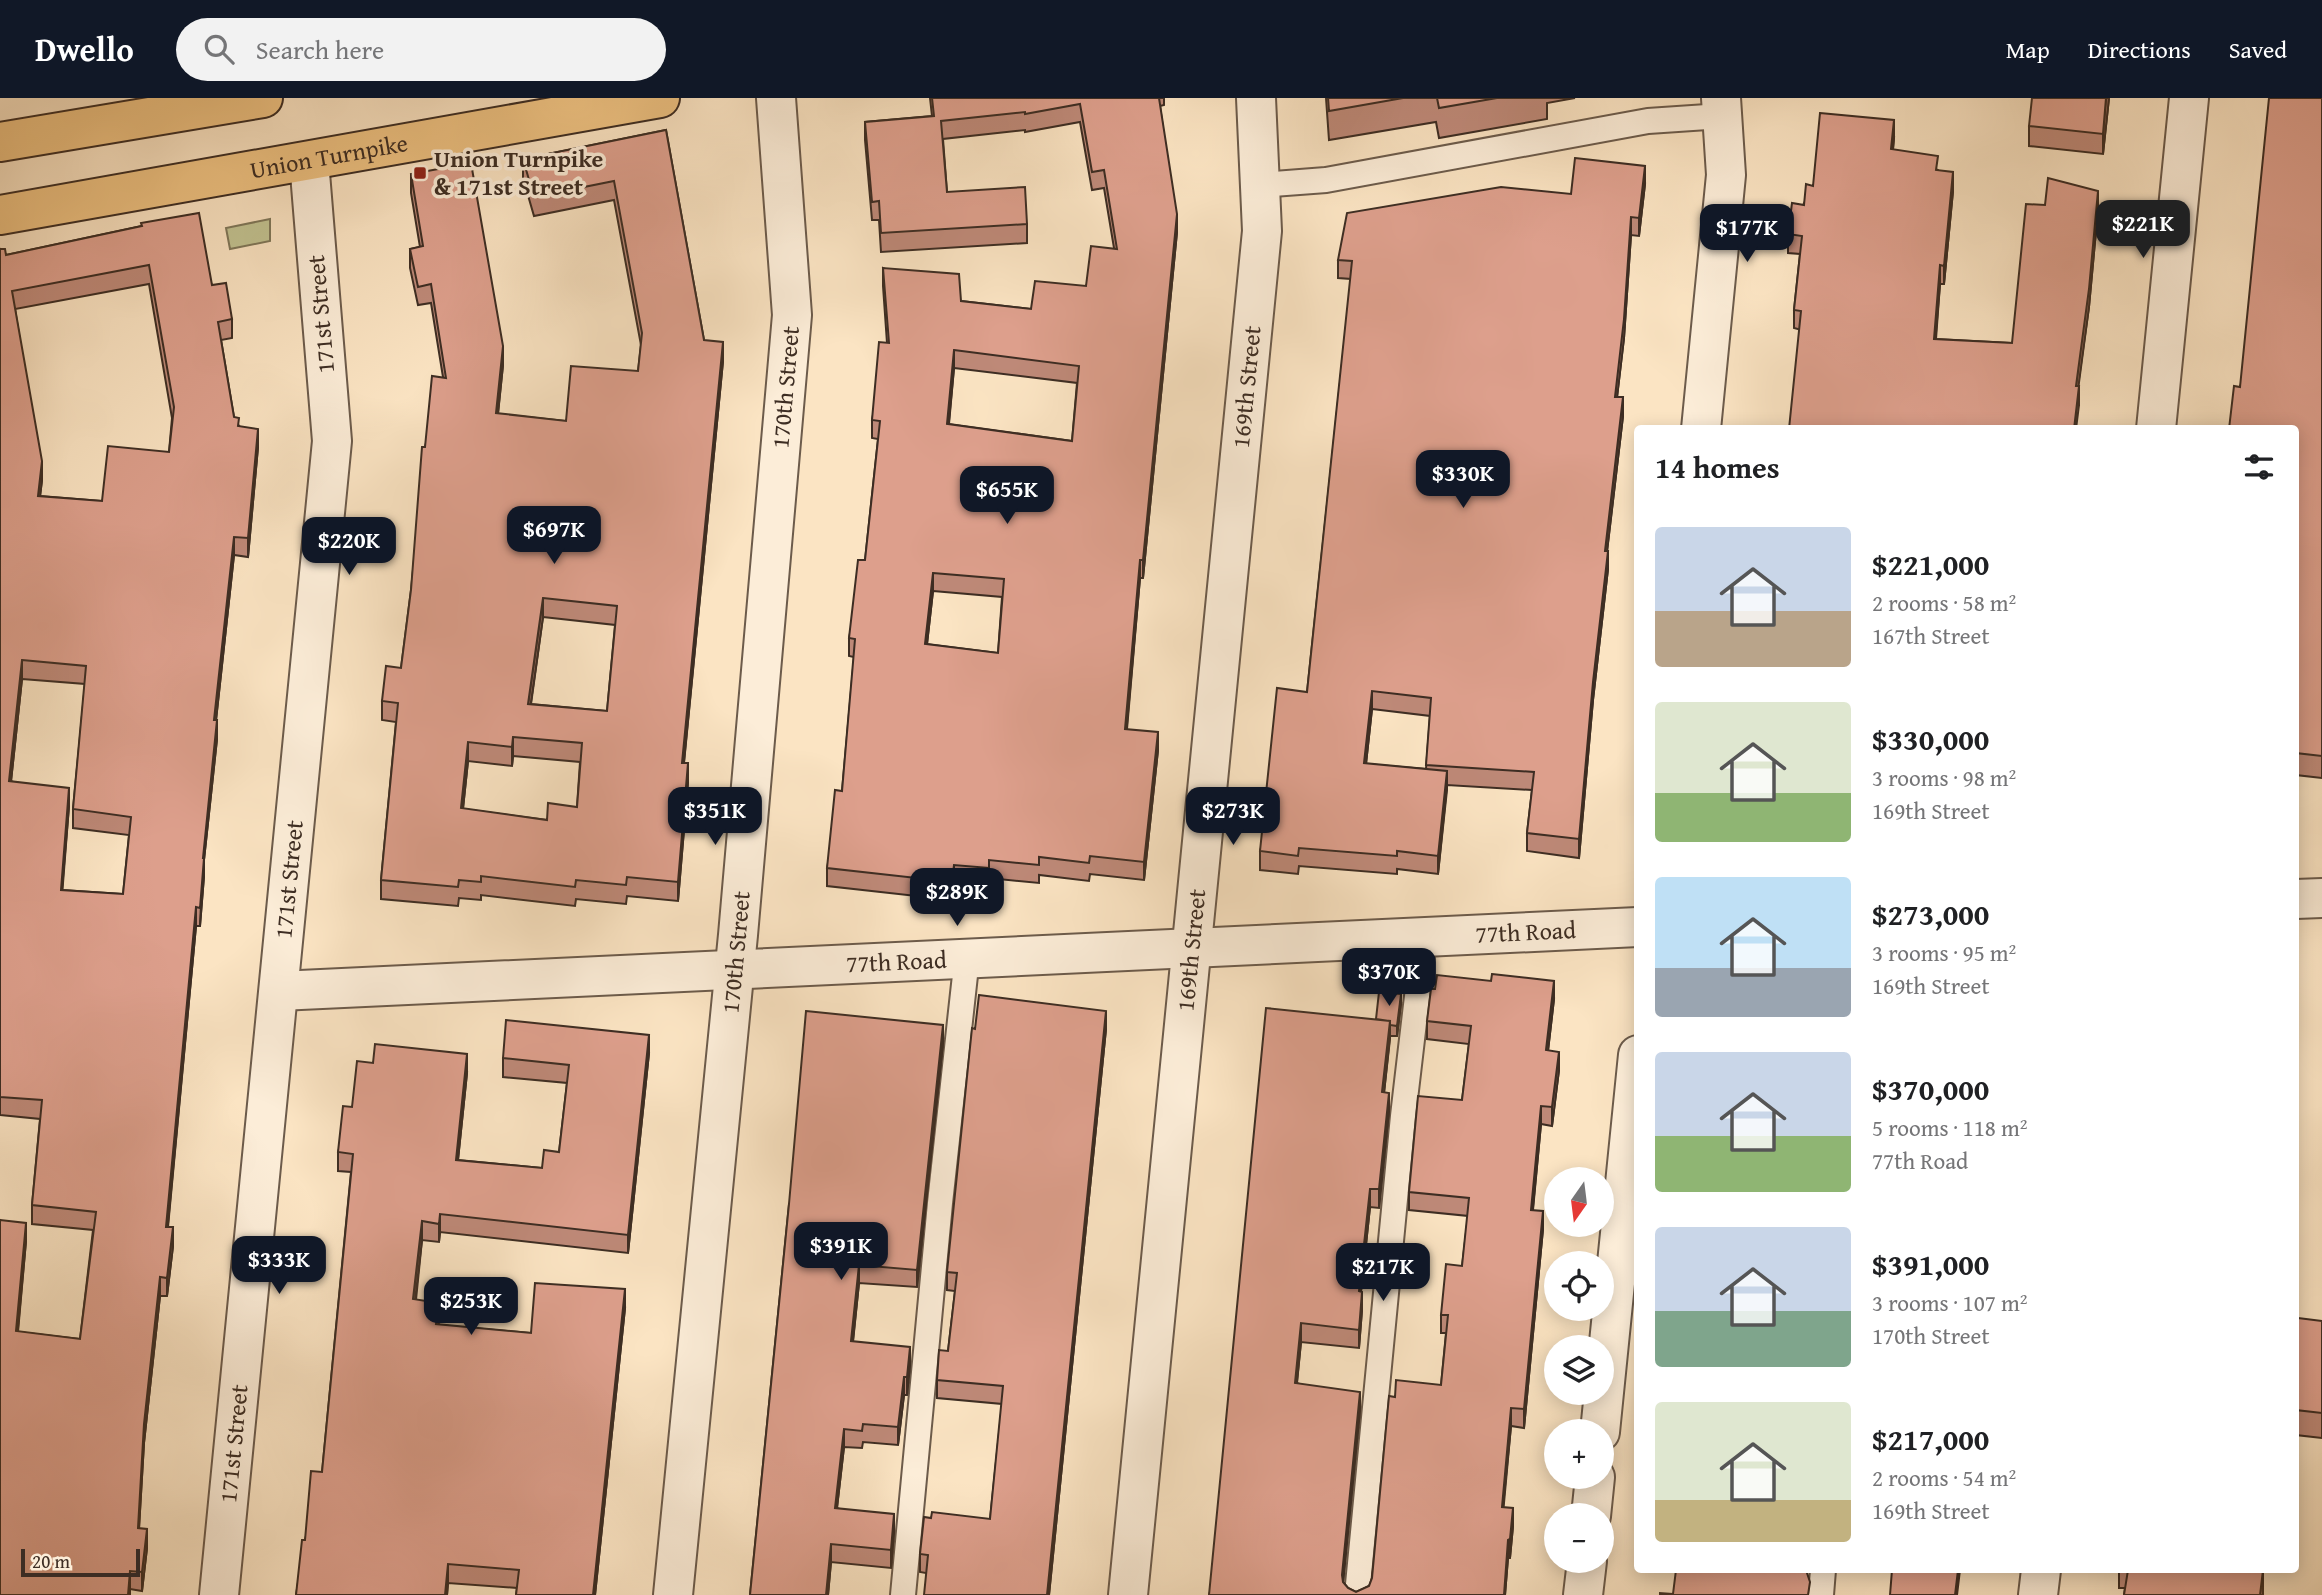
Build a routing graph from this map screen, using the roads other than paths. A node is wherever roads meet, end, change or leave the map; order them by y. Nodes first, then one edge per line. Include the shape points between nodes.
1 (263, 98) edge
2 (660, 98) edge
3 (776, 98) edge
4 (1256, 98) edge
5 (2189, 98) edge
6 (1721, 107) edge
7 (0, 142) edge
8 (309, 162) junction
9 (1261, 185) junction
10 (0, 215) edge
11 (1701, 425) edge
12 (2156, 425) edge
13 (2322, 898) edge
14 (2299, 899) edge
15 (1634, 927) edge
16 (1424, 937) junction
17 (1194, 948) junction
18 (967, 957) junction
19 (734, 969) junction
20 (279, 991) junction
21 (1634, 1095) edge
22 (1601, 1419) edge
23 (1586, 1573) edge
24 (1823, 1573) edge
25 (2040, 1573) edge
26 (219, 1595) edge
27 (673, 1595) edge
28 (903, 1595) edge
29 (1128, 1595) edge
30 (1357, 1595) edge
31 (1583, 1595) edge
32 (1821, 1595) edge
33 (2038, 1595) edge

1 - 7 main road
2 - 8 main road, Union Turnpike
3 - 19 street, 170th Street via 792,315
4 - 9 street, 169th Street
5 - 12 street
6 - 9 lane via 1326,180
6 - 11 street via 1726,175
8 - 10 main road, Union Turnpike
8 - 20 street, 171st Street via 332,441
9 - 17 street, 169th Street via 1261,245
13 - 14 street
15 - 16 street, 77th Road
16 - 17 street, 77th Road
16 - 30 lane
17 - 18 street, 77th Road
17 - 29 street, 169th Street
18 - 19 street, 77th Road
18 - 28 lane
19 - 20 street, 77th Road
19 - 27 street, 170th Street
20 - 26 street, 171st Street
21 - 22 street
23 - 31 street
24 - 32 lane
25 - 33 street

